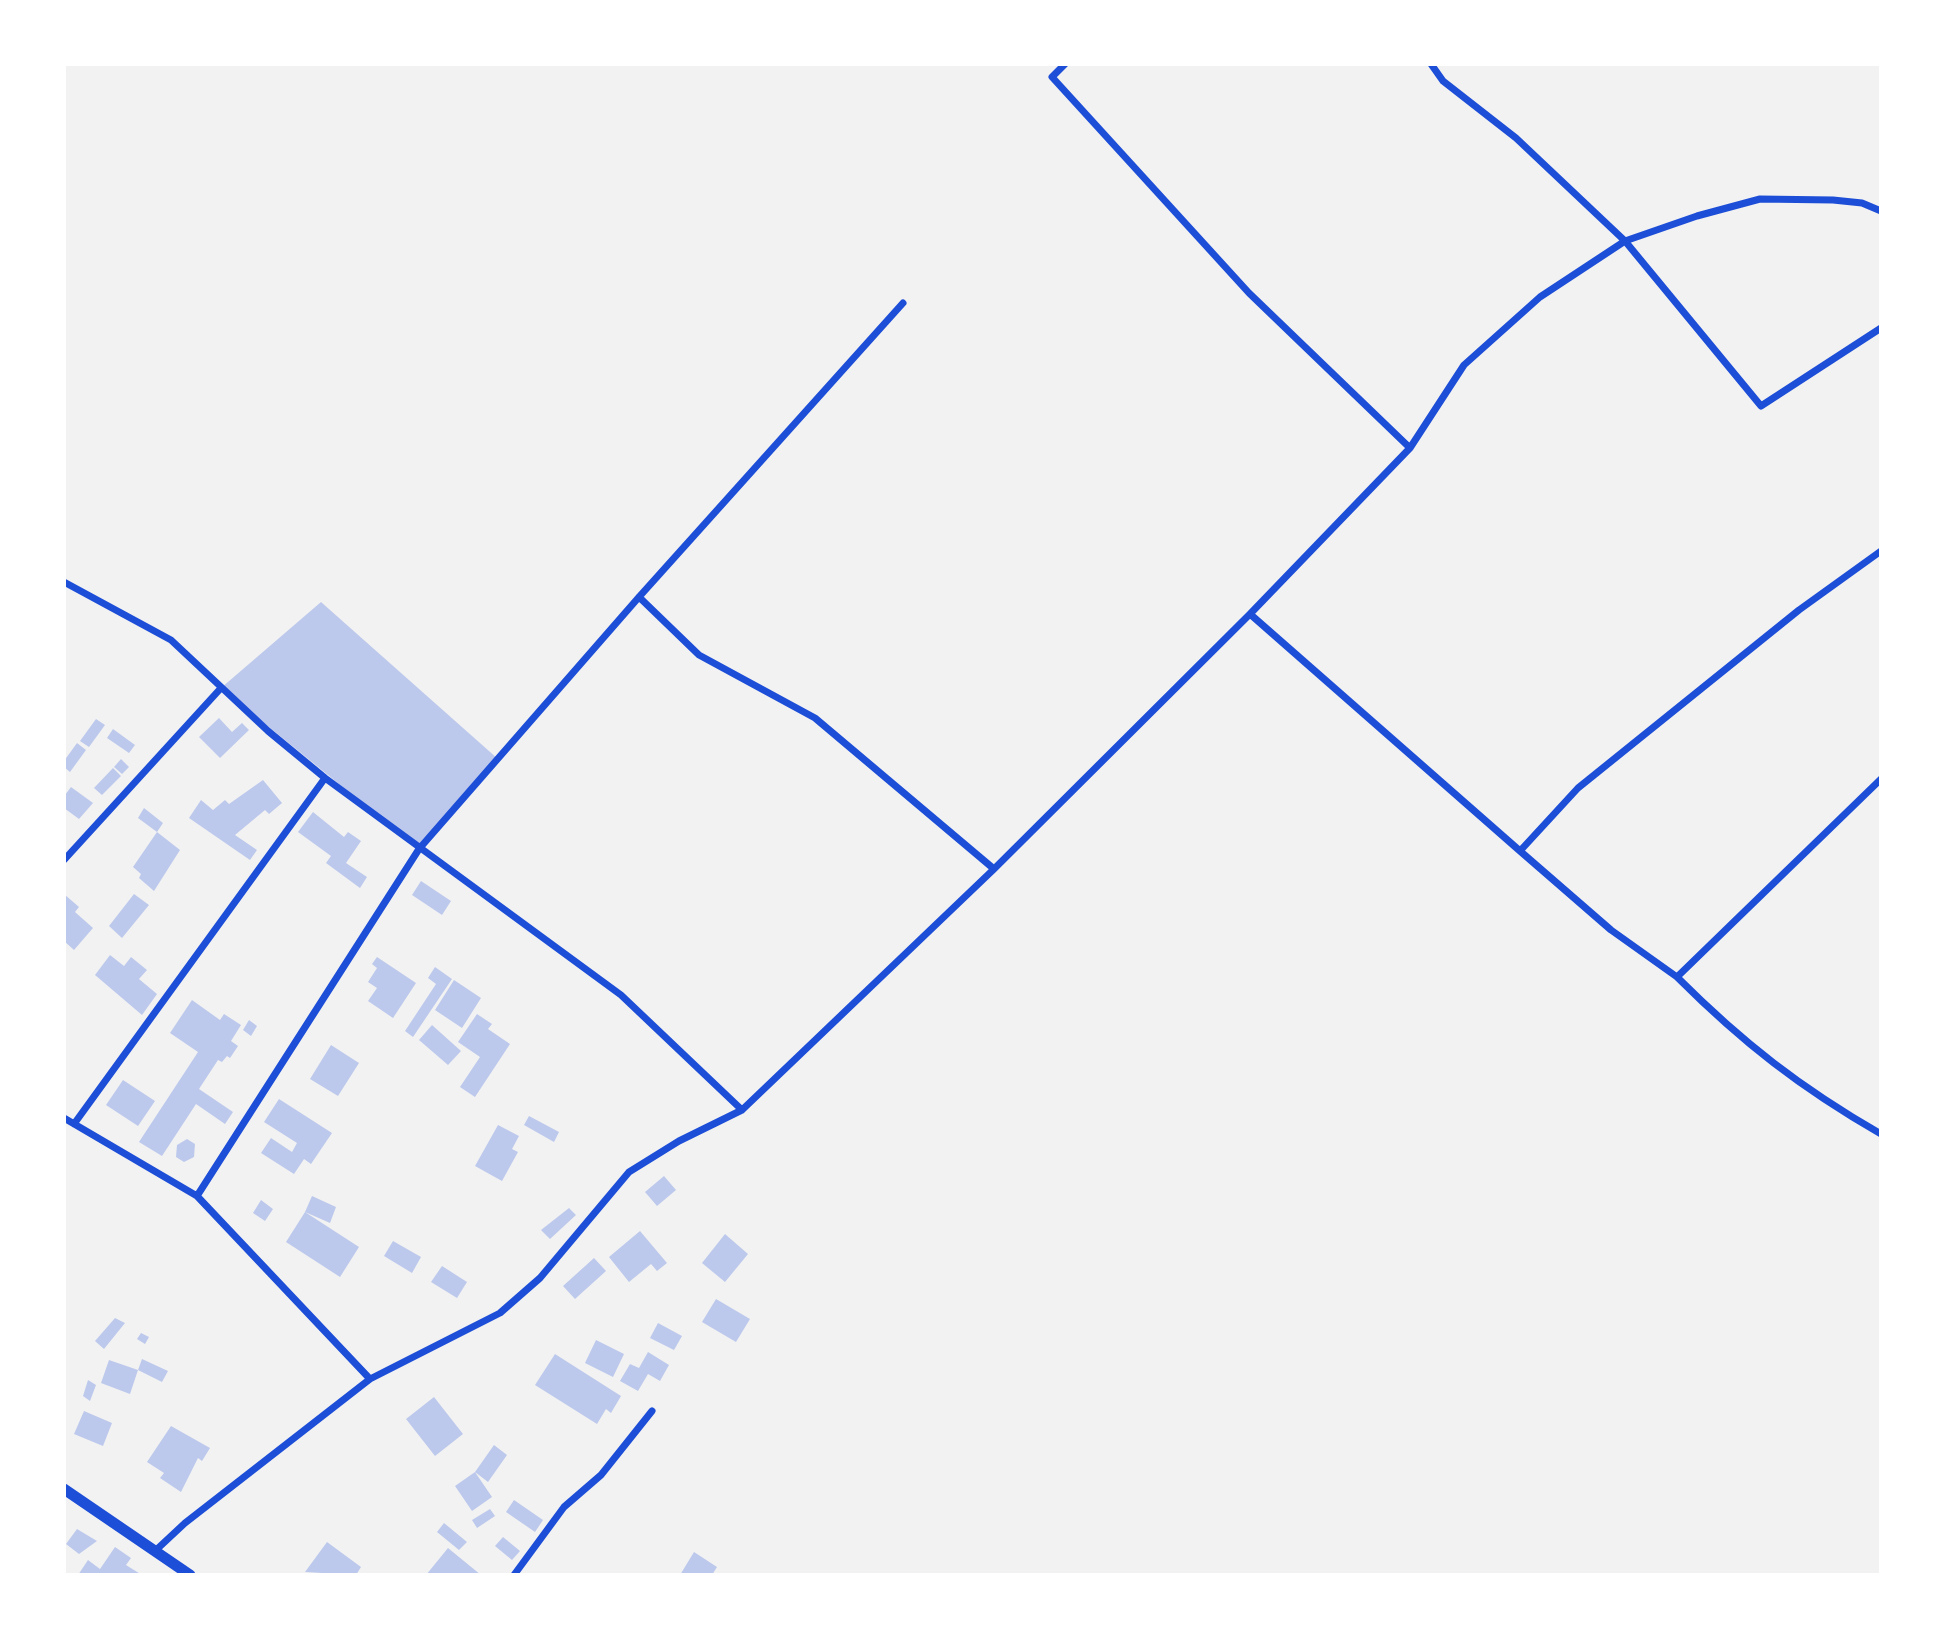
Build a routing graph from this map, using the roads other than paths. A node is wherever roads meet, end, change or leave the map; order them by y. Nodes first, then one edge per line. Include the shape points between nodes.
1 (1065, 64) edge
2 (1431, 64) edge
3 (1881, 211) edge
4 (1625, 241) junction
5 (903, 303) dead end
6 (1881, 328) edge
7 (1410, 448) junction
8 (1881, 551) edge
9 (64, 582) edge
10 (639, 597) junction
11 (1250, 614) junction
12 (221, 688) junction
13 (325, 778) junction
14 (1881, 779) edge
15 (419, 849) junction
16 (1520, 851) junction
17 (64, 860) edge
18 (994, 869) junction
19 (1677, 977) junction
20 (742, 1110) junction
21 (64, 1118) edge
22 (74, 1124) junction
23 (1881, 1134) edge
24 (197, 1196) junction
25 (370, 1379) junction
26 (652, 1411) dead end
27 (64, 1489) edge
28 (155, 1551) junction
29 (190, 1575) edge
30 (514, 1575) edge

1 - 7 street via 1052,77 1249,293
2 - 4 street via 1443,81 1516,138
3 - 4 street via 1833,200 1760,199
4 - 6 street via 1761,406
4 - 7 street via 1540,297 1464,365
5 - 10 street
7 - 11 street
8 - 16 street via 1799,610 1578,788
9 - 12 street via 171,640
10 - 15 street
10 - 18 street via 699,655 815,718
11 - 16 street
11 - 18 street
12 - 13 street
12 - 17 street
13 - 15 street
13 - 22 street
14 - 19 street
15 - 20 street via 621,995
15 - 24 street
16 - 19 street via 1611,930
18 - 20 street
19 - 23 street via 1733,1033 1812,1094
20 - 25 street via 629,1172 540,1278 500,1313
21 - 22 street
22 - 24 street
24 - 25 street
25 - 28 street
26 - 30 street via 601,1475 564,1507
27 - 28 main road
28 - 29 main road

